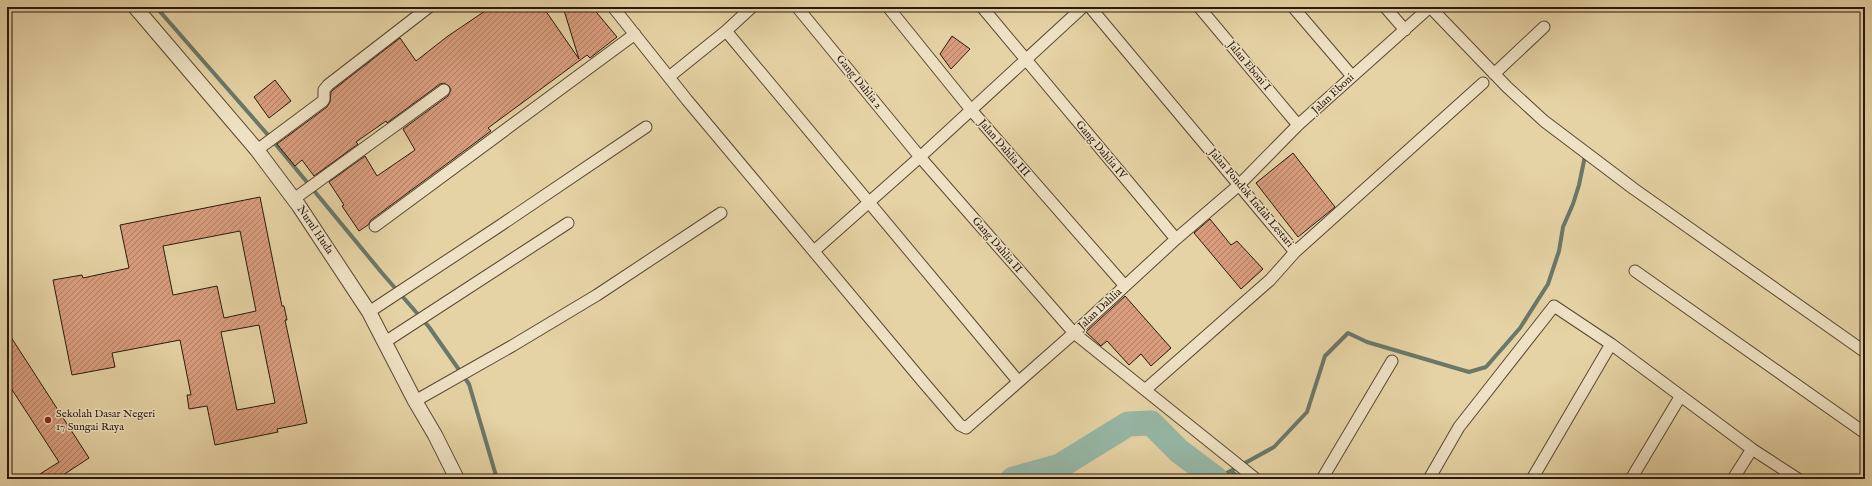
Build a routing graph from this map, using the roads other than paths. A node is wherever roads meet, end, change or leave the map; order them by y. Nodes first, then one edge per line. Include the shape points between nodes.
1 (135, 7) edge
2 (429, 7) edge
3 (612, 7) edge
4 (752, 7) edge
5 (797, 7) edge
6 (888, 7) edge
7 (982, 7) edge
8 (1083, 7) edge
9 (1090, 7) edge
10 (1198, 7) edge
11 (1293, 7) edge
12 (1385, 7) edge
13 (1430, 7) edge
14 (1544, 27) dead end
15 (1405, 30) junction
16 (726, 31) junction
17 (635, 34) junction
18 (1026, 60) junction
19 (1494, 74) junction
20 (669, 76) junction
21 (1352, 76) junction
22 (1484, 83) dead end
23 (444, 90) dead end
24 (972, 110) junction
25 (1298, 125) junction
26 (646, 127) dead end
27 (260, 147) junction
28 (920, 157) junction
29 (1239, 185) junction
30 (296, 197) junction
31 (869, 201) junction
32 (721, 213) dead end
33 (568, 223) dead end
34 (375, 226) dead end
35 (1176, 239) junction
36 (814, 251) junction
37 (1295, 252) junction
38 (1635, 271) dead end
39 (1125, 286) junction
40 (370, 312) junction
41 (1074, 333) junction
42 (385, 342) junction
43 (1611, 344) junction
44 (1865, 352) edge
45 (1392, 361) dead end
46 (1018, 381) junction
47 (1145, 390) junction
48 (1680, 397) junction
49 (415, 401) junction
50 (1865, 433) edge
51 (1752, 449) junction
52 (1253, 477) edge
53 (457, 479) edge
54 (1322, 479) edge
55 (1429, 479) edge
56 (1532, 479) edge
57 (1631, 479) edge
58 (1733, 479) edge
59 (1798, 479) edge

1 - 27 street, Nurul Huda
2 - 27 street via 328,85 324,90 323,101
3 - 17 street
4 - 16 street
5 - 28 street, Gang Dahlia 2
6 - 24 street, Jalan Dahlia III
7 - 18 street, Gang Dahlia IV
8 - 18 street
9 - 29 street, Jalan Pondok Indah Lestari
10 - 25 street, Jalan Eboni I
11 - 21 street
12 - 15 street
13 - 15 street, Jalan Eboni
13 - 19 street
14 - 19 street
15 - 21 street, Jalan Eboni
16 - 20 street
16 - 31 street
17 - 20 street
17 - 34 street
18 - 24 street
18 - 35 street, Gang Dahlia IV
19 - 44 street via 1538,116 1634,189
20 - 36 street
21 - 25 street, Jalan Eboni
22 - 37 street
23 - 30 street
24 - 28 street
24 - 39 street, Jalan Dahlia III
25 - 29 street, Jalan Eboni
26 - 40 street
27 - 30 street, Nurul Huda
28 - 31 street
28 - 41 street, Gang Dahlia II
29 - 35 street, Jalan Dahlia
29 - 37 street, Jalan Pondok Indah Lestari
30 - 40 street, Nurul Huda
31 - 36 street
31 - 46 street
32 - 49 street via 597,295
33 - 42 street
35 - 39 street, Jalan Dahlia
36 - 46 street, Jalan Dahlia via 960,425 966,428 970,426
37 - 47 street, Jalan Pondok Indah Lestari via 1270,280
38 - 50 street
39 - 41 street, Jalan Dahlia
40 - 42 street, Nurul Huda
41 - 46 street, Jalan Dahlia
41 - 47 street, Gang Dahlia II
42 - 49 street, Nurul Huda
43 - 48 street
43 - 55 street via 1554,306 1459,426
43 - 56 street
45 - 54 street
47 - 52 street, Gang Dahlia II
48 - 51 street
48 - 57 street
49 - 53 street, Nurul Huda
51 - 58 street
51 - 59 street

